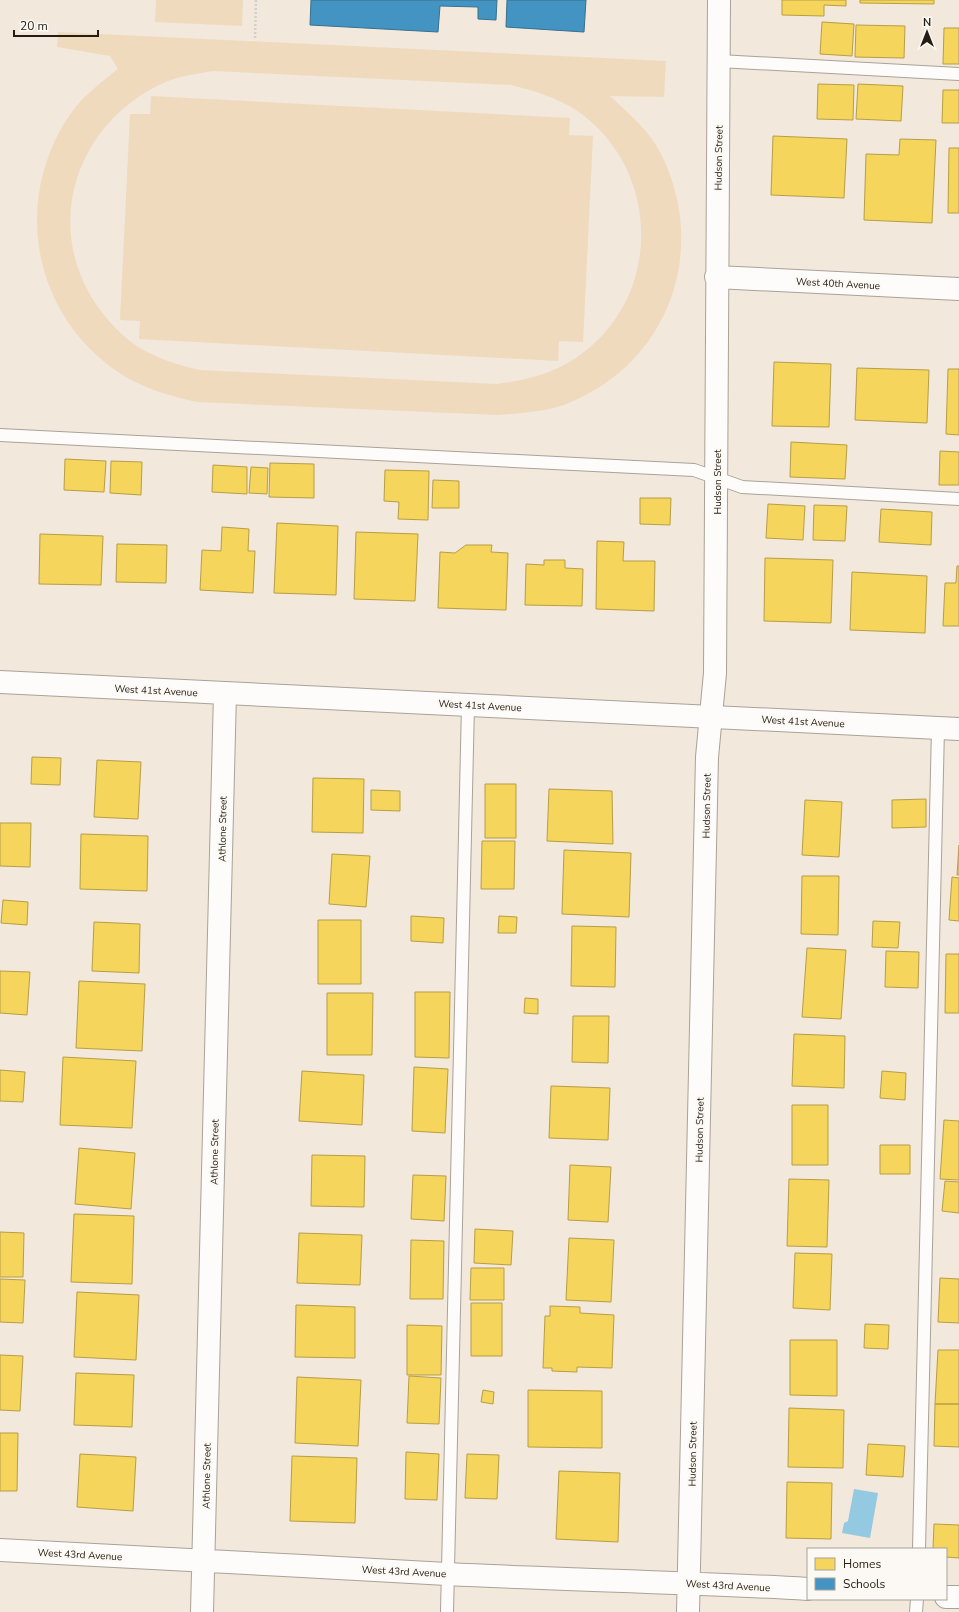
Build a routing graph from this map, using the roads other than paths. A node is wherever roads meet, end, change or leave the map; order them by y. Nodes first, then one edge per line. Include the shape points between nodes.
1 (719, 0) edge
2 (719, 61) junction
3 (959, 74) edge
4 (716, 277) junction
5 (959, 289) edge
6 (0, 436) edge
7 (717, 478) junction
8 (959, 499) edge
9 (0, 682) edge
10 (225, 693) junction
11 (468, 705) junction
12 (711, 717) junction
13 (949, 728) edge
14 (919, 1548) edge
15 (0, 1550) edge
16 (204, 1560) junction
17 (448, 1574) junction
18 (689, 1582) junction
19 (807, 1589) edge
20 (947, 1597) edge
21 (959, 1597) edge
22 (917, 1600) edge
23 (202, 1612) edge
24 (447, 1612) edge
25 (688, 1612) edge
26 (916, 1612) edge

1 - 2 street, Hudson Street
2 - 3 lane
2 - 4 street, Hudson Street
4 - 5 street, West 40th Avenue
4 - 7 street, Hudson Street
6 - 7 lane via 694,470
7 - 8 lane via 742,487
7 - 12 street, Hudson Street via 715,673
9 - 10 street, West 41st Avenue
10 - 11 street, West 41st Avenue
10 - 16 street, Athlone Street
11 - 12 street, West 41st Avenue
11 - 17 lane
12 - 13 street, West 41st Avenue
12 - 18 street, Hudson Street via 707,757
13 - 14 lane
15 - 16 street, West 43rd Avenue
16 - 17 street, West 43rd Avenue
16 - 23 street, Athlone Street
17 - 18 street, West 43rd Avenue
17 - 24 lane
18 - 19 street, West 43rd Avenue
18 - 25 street, Hudson Street
20 - 21 street
22 - 26 lane

